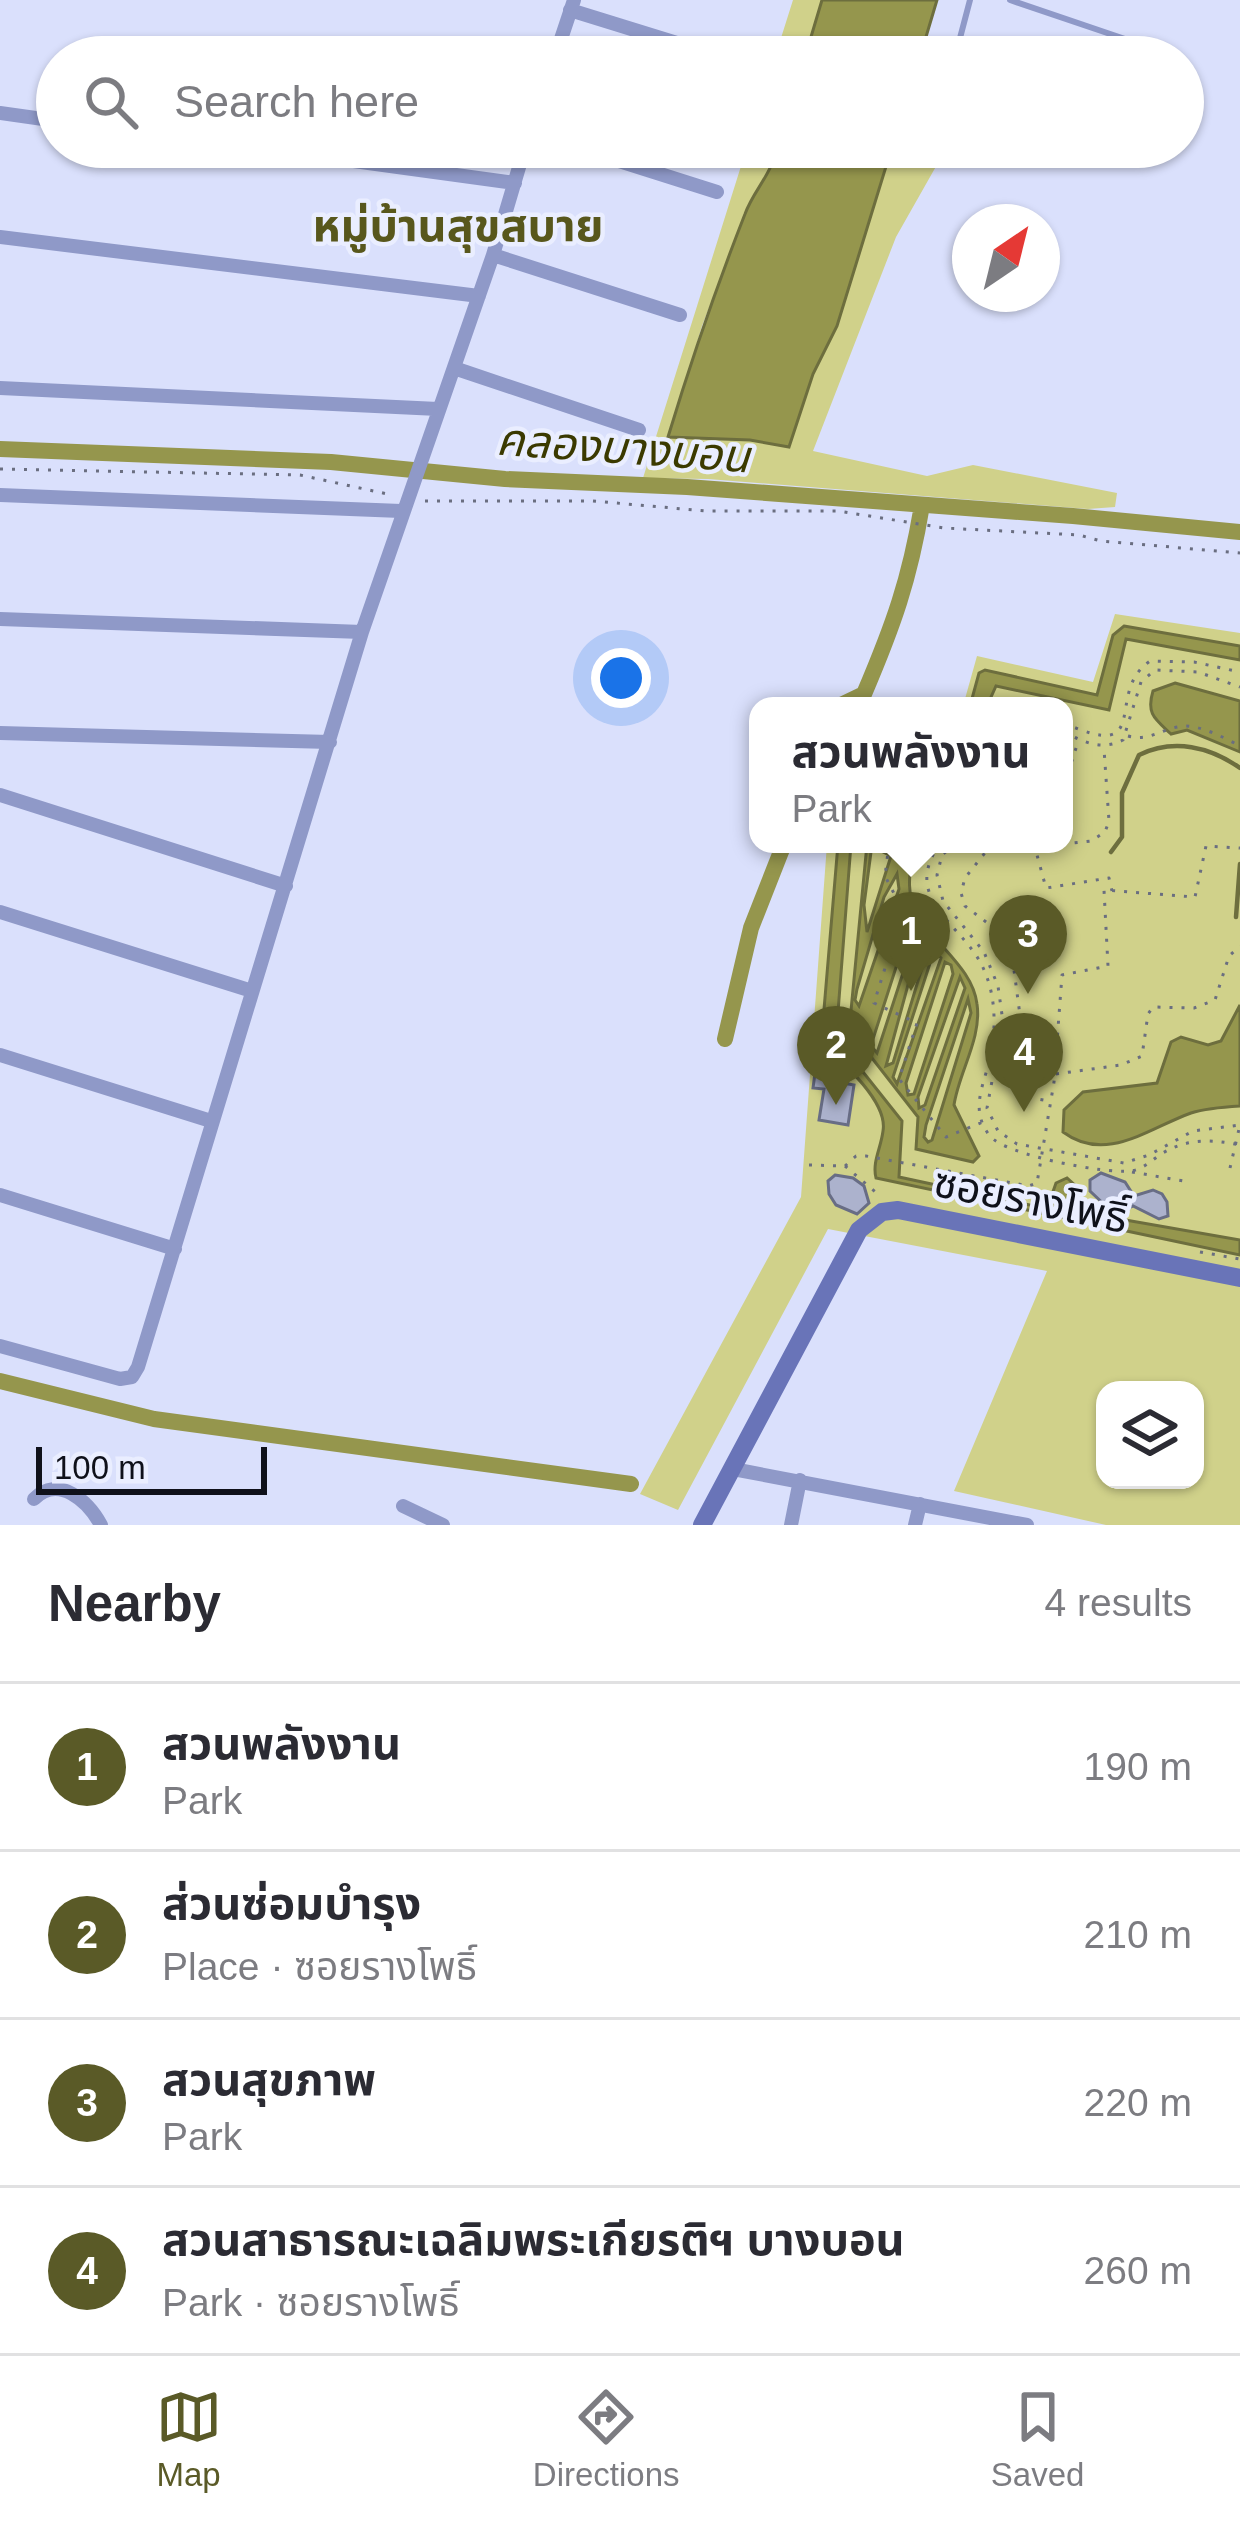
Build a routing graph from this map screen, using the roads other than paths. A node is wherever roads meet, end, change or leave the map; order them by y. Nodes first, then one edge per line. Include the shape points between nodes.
1 (970, 0) edge
2 (1010, 0) edge
3 (572, 5) edge
4 (562, 36) edge
5 (647, 36) edge
6 (961, 36) edge
7 (1116, 36) edge
8 (0, 113) edge
9 (36, 118) edge
10 (405, 168) edge
11 (519, 168) edge
12 (641, 168) edge
13 (515, 183) junction
14 (717, 192) dead end
15 (0, 237) edge
16 (493, 255) junction
17 (479, 296) junction
18 (680, 316) dead end
19 (454, 368) junction
20 (0, 388) edge
21 (438, 410) junction
22 (639, 430) dead end
23 (0, 495) edge
24 (405, 502) junction
25 (0, 619) edge
26 (362, 632) junction
27 (0, 733) edge
28 (330, 742) junction
29 (0, 795) edge
30 (286, 886) junction
31 (0, 912) edge
32 (252, 991) junction
33 (0, 1055) edge
34 (211, 1121) junction
35 (0, 1196) edge
36 (175, 1249) junction
37 (1240, 1278) edge
38 (0, 1346) edge
39 (733, 1469) junction
40 (800, 1480) junction
41 (34, 1499) dead end
42 (920, 1504) junction
43 (403, 1506) dead end
44 (101, 1525) edge
45 (443, 1525) edge
46 (702, 1525) edge
47 (791, 1525) edge
48 (915, 1525) edge
49 (1027, 1525) edge

1 - 6 lane
2 - 7 lane
3 - 4 street
3 - 5 street
8 - 9 street
10 - 13 street
11 - 13 street
12 - 14 street
13 - 16 street
15 - 17 street
16 - 17 street
16 - 18 street
17 - 19 street
19 - 21 street
19 - 22 street
20 - 21 street
21 - 24 street
23 - 24 street
24 - 26 street
25 - 26 street
26 - 28 street
27 - 28 street
28 - 30 street
29 - 30 street
30 - 32 street
31 - 32 street
32 - 34 street
33 - 34 street
34 - 36 street
35 - 36 street
36 - 38 street via 132,1377
37 - 39 street, ซอยรางโพธิ์ via 882,1212 859,1230
39 - 40 street
39 - 46 street, ซอยรางโพธิ์
40 - 42 street
40 - 47 street
41 - 44 street via 60,1488
42 - 48 street
42 - 49 street
43 - 45 street

